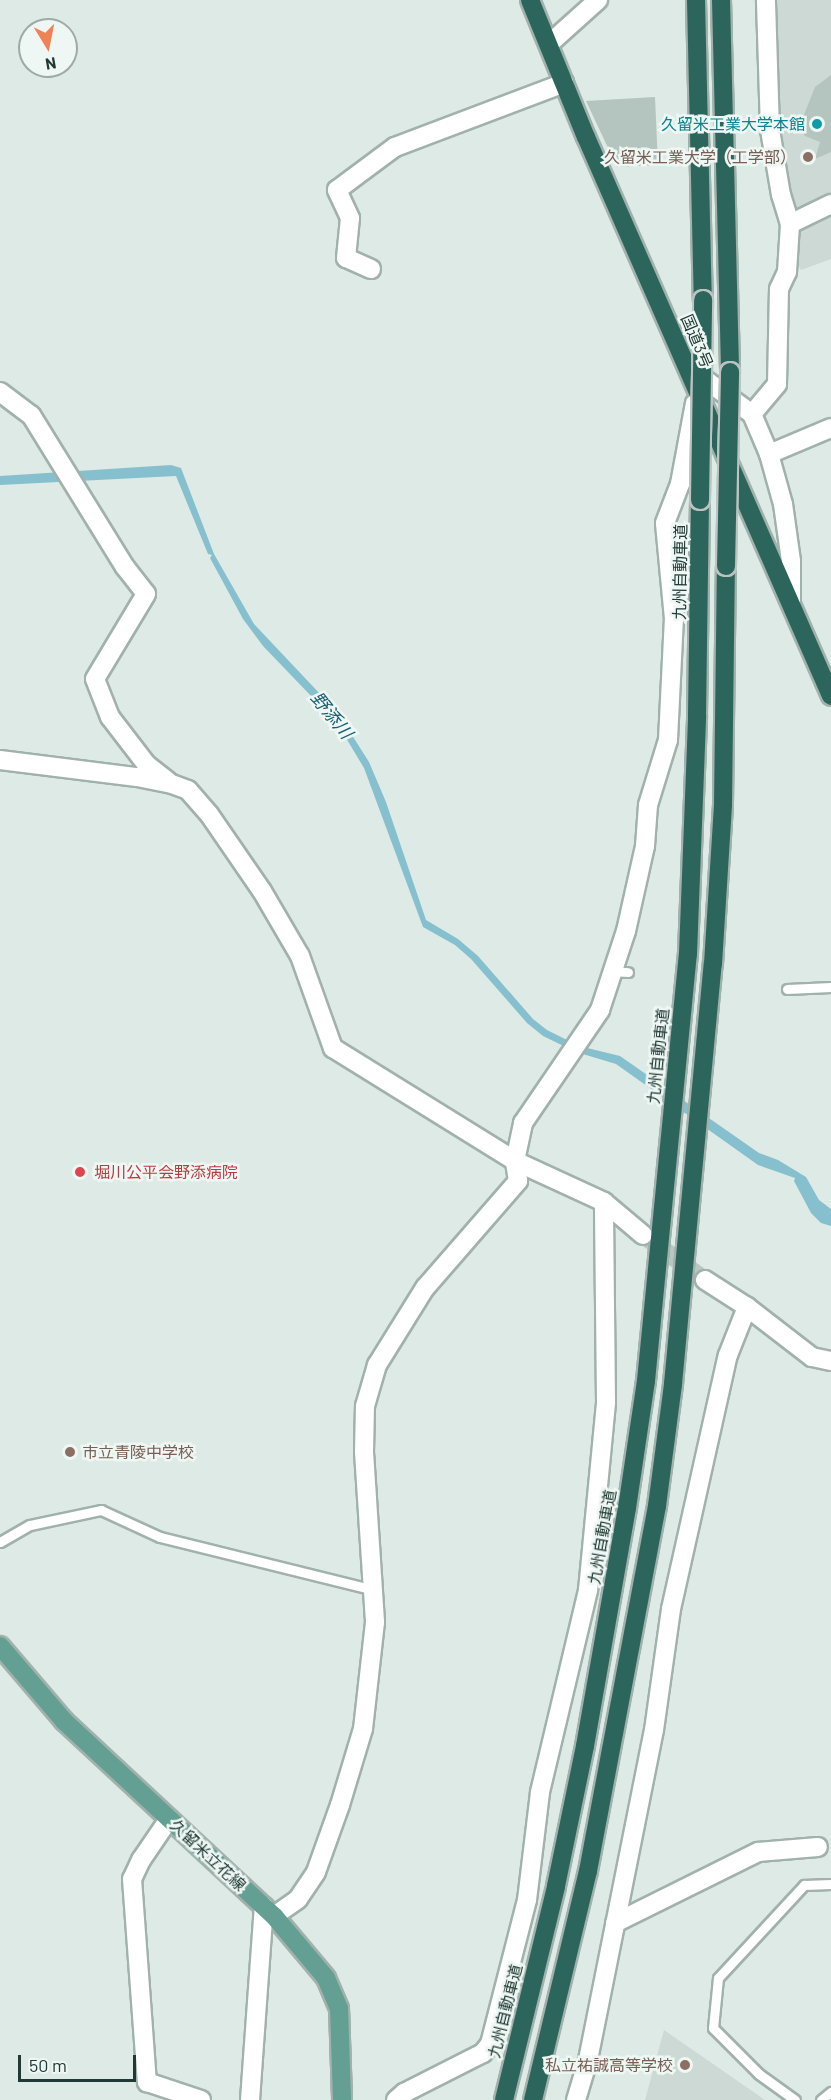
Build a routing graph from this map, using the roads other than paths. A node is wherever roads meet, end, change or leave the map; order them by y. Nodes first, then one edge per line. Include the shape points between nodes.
1 (530, 0) edge
2 (598, 0) edge
3 (696, 0) edge
4 (721, 0) edge
5 (766, 0) edge
6 (549, 44) junction
7 (564, 83) junction
8 (831, 204) edge
9 (790, 224) junction
10 (371, 269) dead end
11 (687, 367) junction
12 (697, 389) junction
13 (0, 392) edge
14 (752, 414) junction
15 (831, 428) edge
16 (769, 454) junction
17 (791, 601) junction
18 (831, 696) edge
19 (0, 760) edge
20 (169, 783) junction
21 (831, 987) edge
22 (787, 989) dead end
23 (515, 1161) junction
24 (604, 1202) junction
25 (643, 1235) tunnel mouth
26 (705, 1280) tunnel mouth
27 (747, 1308) junction
28 (831, 1360) edge
29 (0, 1542) edge
30 (374, 1590) junction
31 (0, 1646) edge
32 (169, 1819) junction
33 (819, 1847) dead end
34 (831, 1884) edge
35 (269, 1912) junction
36 (615, 1923) junction
37 (831, 2092) edge
38 (201, 2100) edge
39 (250, 2100) edge
40 (342, 2100) edge
41 (396, 2100) edge
42 (504, 2100) edge
43 (533, 2100) edge
44 (576, 2100) edge
45 (795, 2100) edge
46 (821, 2100) edge

1 - 6 highway, 国道3号
2 - 6 street
3 - 42 highway, 九州自動車道, bridge via 703,300 697,715 688,954 646,1381 627,1508 556,1886
4 - 43 highway, bridge via 730,372 723,804 714,953 673,1384 657,1506 588,1871
5 - 9 street via 770,130
6 - 7 highway, 国道3号
7 - 10 street via 395,147 337,190 350,218 346,258
7 - 11 highway, 国道3号
8 - 9 street
9 - 14 street via 787,272 779,289 777,384
11 - 12 highway, 国道3号
11 - 14 street
12 - 17 highway, 国道3号
12 - 23 street via 680,484 665,523 674,619 668,740 648,805 645,846 620,971 600,1010 523,1123
13 - 20 street via 31,415 125,567 146,594 95,679 110,717 146,764
14 - 16 street
15 - 16 street
16 - 17 street via 783,504 791,561
17 - 18 highway, 国道3号
19 - 20 street
20 - 23 street via 188,790 209,814 262,891 300,956 333,1048
21 - 22 lane
23 - 24 street
23 - 30 street via 518,1181 424,1288 377,1365 365,1406 364,1452
24 - 25 street
24 - 41 street via 606,1402 588,1590 540,1792 527,1900 490,2044 483,2053
26 - 27 street
27 - 28 street via 812,1357
27 - 36 street via 728,1355 671,1609 654,1730
29 - 30 lane via 30,1525 101,1510 160,1537
30 - 35 street via 375,1622 363,1729 340,1805 316,1872 298,1899
31 - 32 main road, 久留米立花線 via 64,1721
32 - 35 main road, 久留米立花線
32 - 38 street via 132,1879 147,2082
33 - 36 street via 758,1852
34 - 45 lane via 804,1885 718,1978 712,2028 759,2074
35 - 39 street
35 - 40 main road, 久留米立花線 via 326,1978 339,2008
36 - 44 street via 588,2060
37 - 46 lane

